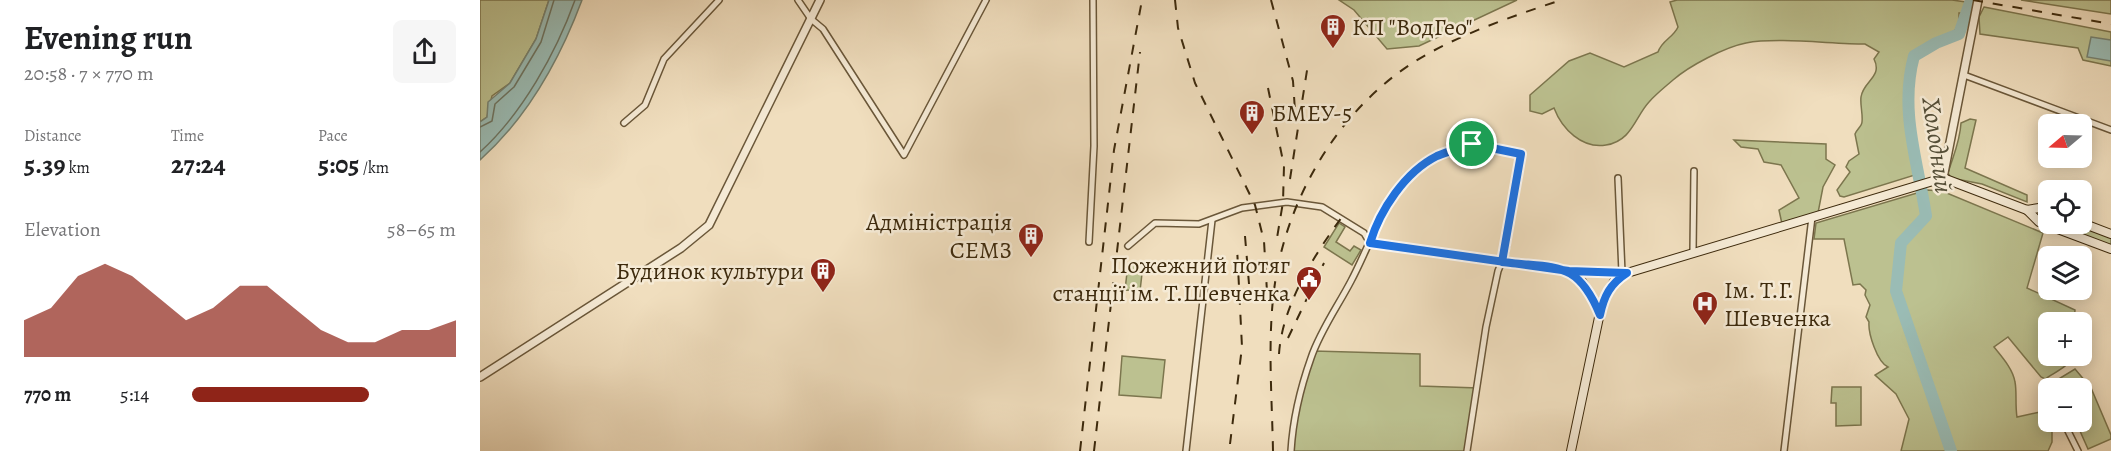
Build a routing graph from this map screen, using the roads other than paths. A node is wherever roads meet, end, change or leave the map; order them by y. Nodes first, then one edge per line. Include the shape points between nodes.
1 (719, 0) edge
2 (798, 0) edge
3 (820, 0) edge
4 (986, 0) edge
5 (1093, 0) edge
6 (1978, 0) edge
7 (811, 19) junction
8 (1965, 75) junction
9 (624, 123) dead end
10 (2111, 130) edge
11 (1694, 171) dead end
12 (1618, 178) dead end
13 (1942, 178) junction
14 (2038, 208) edge
15 (2027, 210) junction
16 (1812, 215) junction
17 (1212, 219) junction
18 (2092, 227) edge
19 (2111, 234) edge
20 (1089, 242) dead end
21 (1370, 243) junction
22 (1128, 246) dead end
23 (2111, 249) edge
24 (1693, 251) junction
25 (1502, 262) junction
26 (1569, 271) junction
27 (1625, 273) junction
28 (1600, 315) junction
29 (480, 377) edge
30 (2068, 432) edge
31 (1186, 451) edge
32 (1291, 451) edge
33 (1467, 451) edge
34 (1571, 451) edge
35 (1784, 451) edge
36 (2078, 451) edge

1 - 9 street via 664,59 645,105
2 - 7 street
3 - 7 street
4 - 7 street via 903,155 823,29
5 - 20 street via 1094,146
6 - 8 street
7 - 29 street via 709,225 681,248
8 - 10 street
8 - 13 street
11 - 24 street
12 - 27 street
13 - 15 main road
13 - 16 main road
14 - 15 main road
15 - 23 main road via 2038,222
16 - 24 main road
16 - 35 street
17 - 21 street via 1255,205 1308,204 1342,217 1364,233
17 - 22 street via 1199,224 1155,223
17 - 31 street
18 - 19 main road
21 - 25 street
21 - 25 street via 1397,191 1412,175 1436,156 1472,144 1521,154
21 - 32 street via 1312,355 1298,399
24 - 27 main road
25 - 26 street
25 - 33 street via 1486,327
26 - 27 street
26 - 28 street via 1583,281
27 - 28 main road via 1608,290
28 - 34 main road
30 - 36 street

